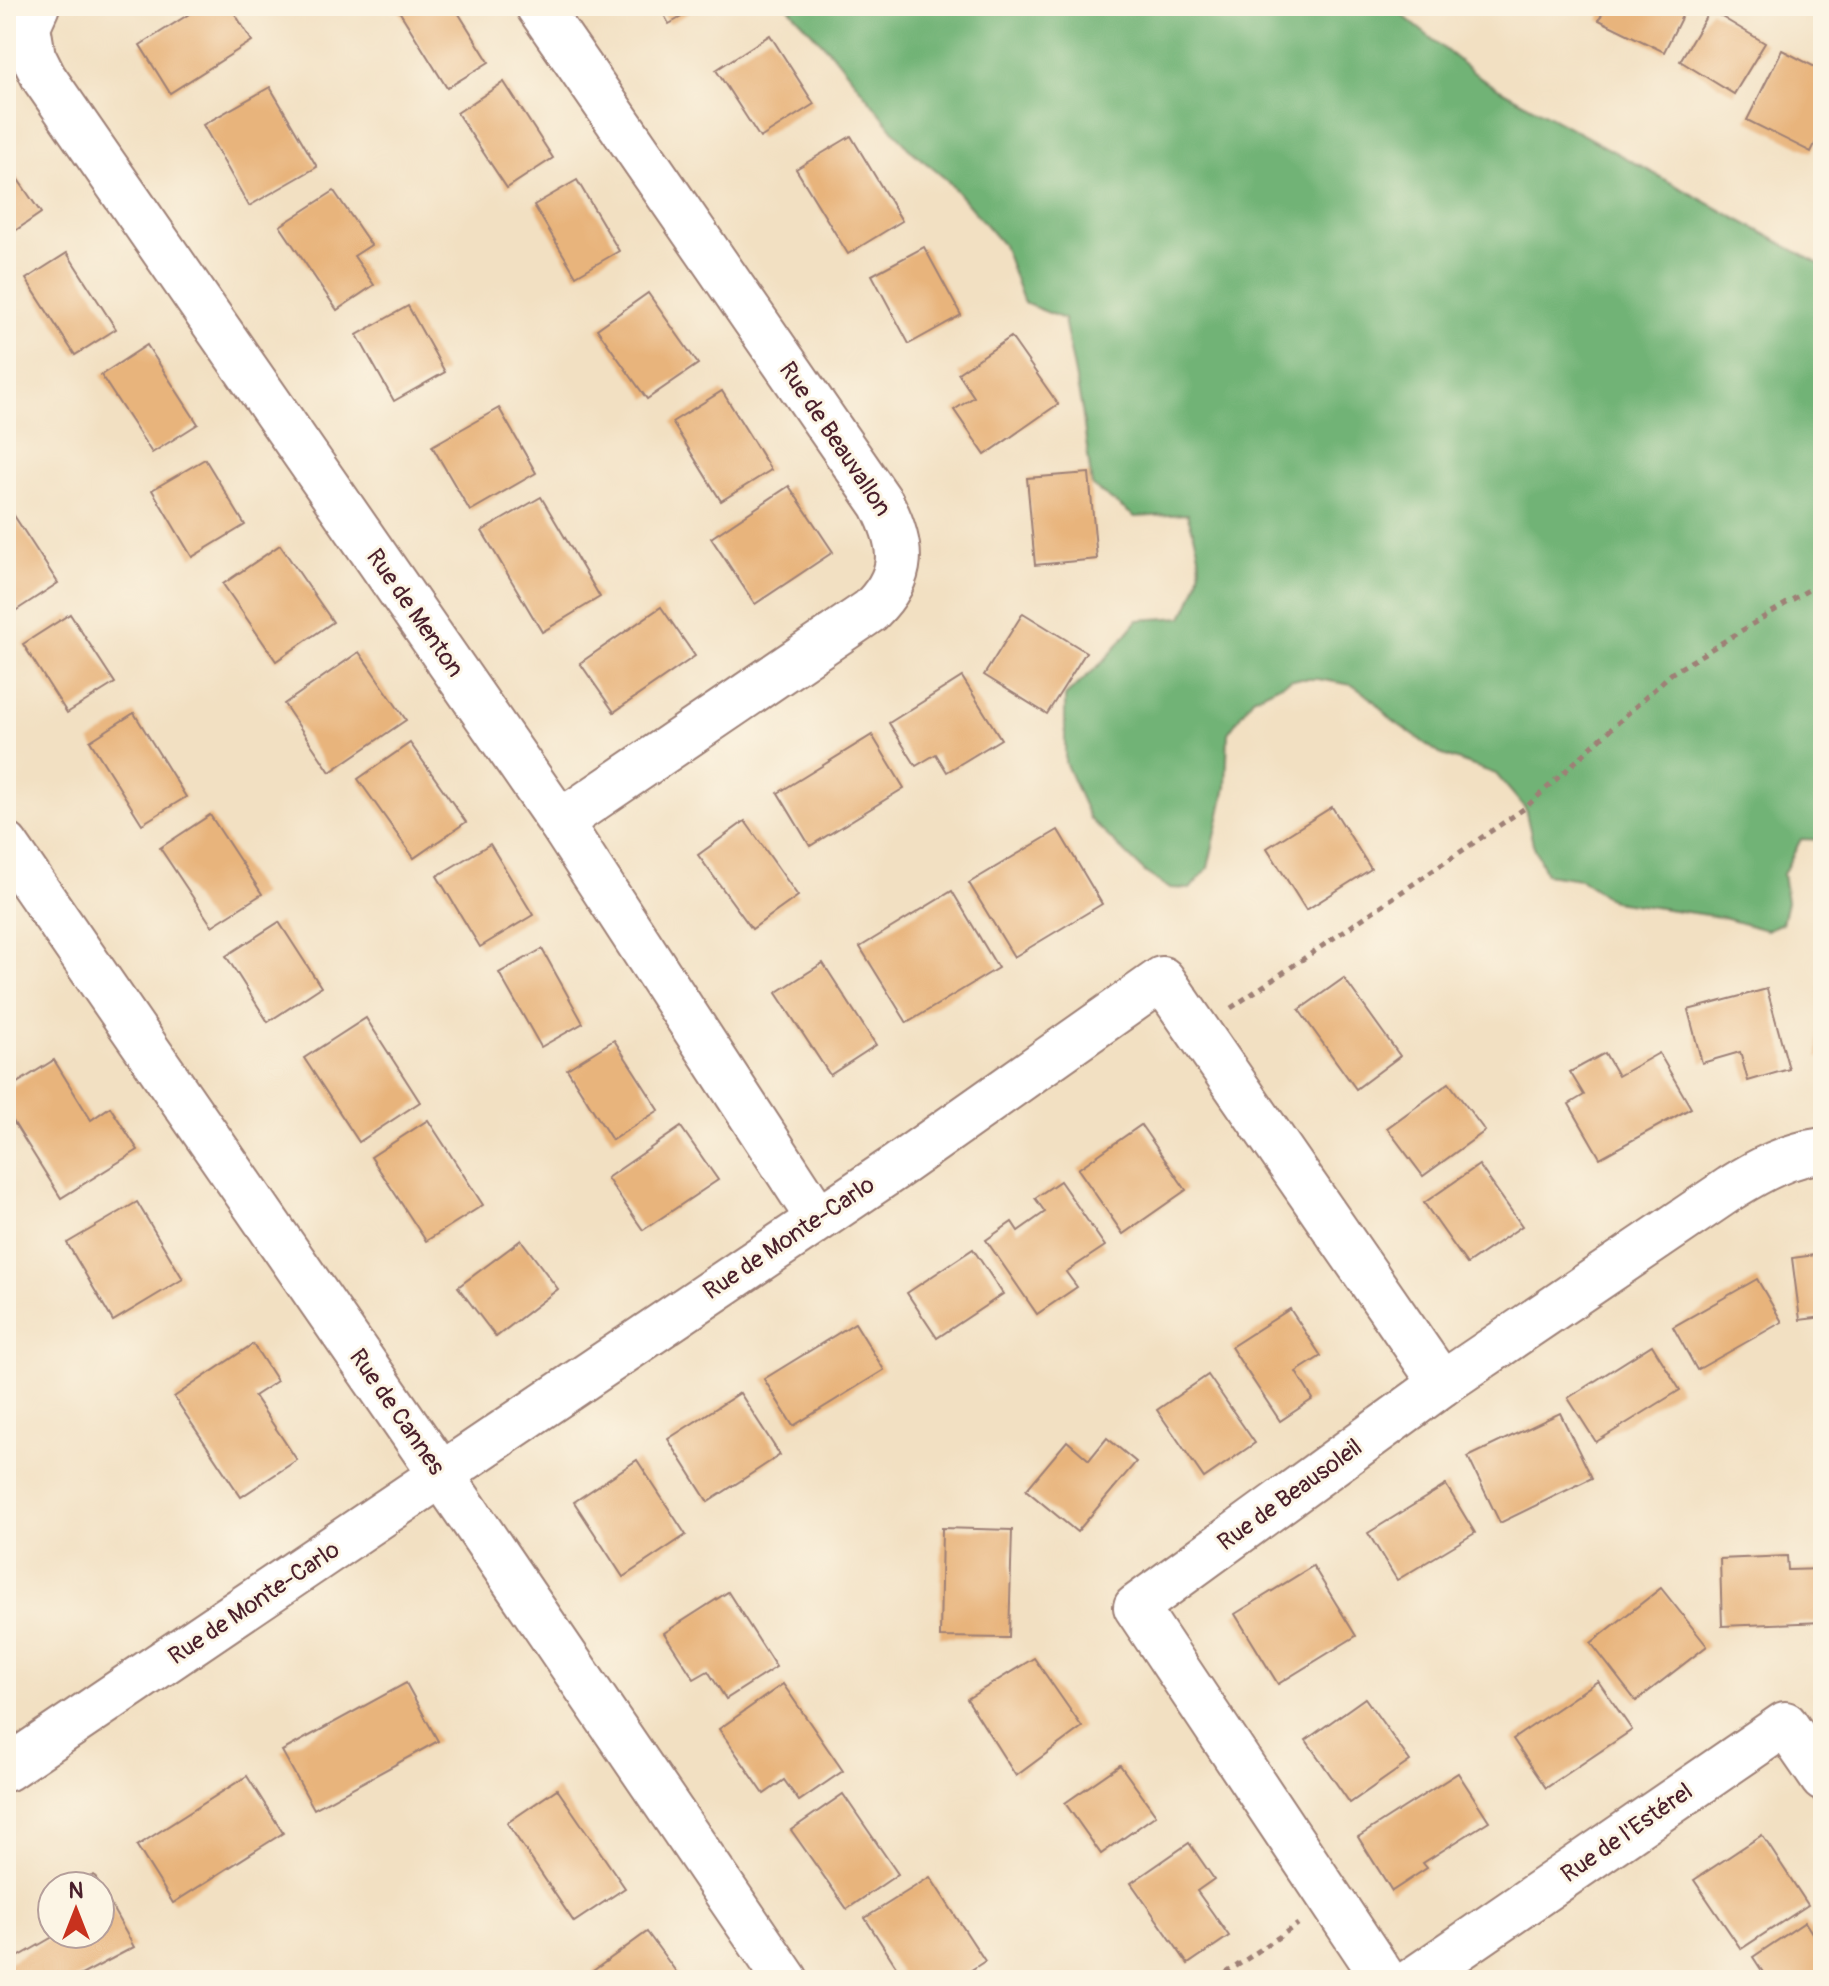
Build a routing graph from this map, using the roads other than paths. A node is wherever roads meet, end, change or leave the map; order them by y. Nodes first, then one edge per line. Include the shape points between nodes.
1 (37, 6) edge
2 (538, 6) edge
3 (560, 822) junction
4 (6, 845) edge
5 (1823, 1150) edge
6 (818, 1218) junction
7 (1442, 1384) junction
8 (439, 1474) junction
9 (6, 1769) edge
10 (1823, 1779) edge
11 (786, 1980) edge
12 (1385, 1980) edge
13 (1413, 1980) edge

1 - 3 street, Rue de Menton via 28,26 33,56 44,78
2 - 3 street, Rue de Beauvallon via 882,504 898,552 888,593 870,611
3 - 6 street, Rue de Menton
4 - 8 street, Rue de Cannes
5 - 7 street, Rue de Beausoleil via 1767,1166 1743,1180
6 - 7 street, Rue de Monte-Carlo via 1162,979
6 - 8 street, Rue de Monte-Carlo
7 - 12 street, Rue de Beausoleil via 1136,1607
8 - 9 street, Rue de Monte-Carlo
8 - 11 street, Rue de Cannes
10 - 13 street, Rue de l'Estérel via 1785,1724

